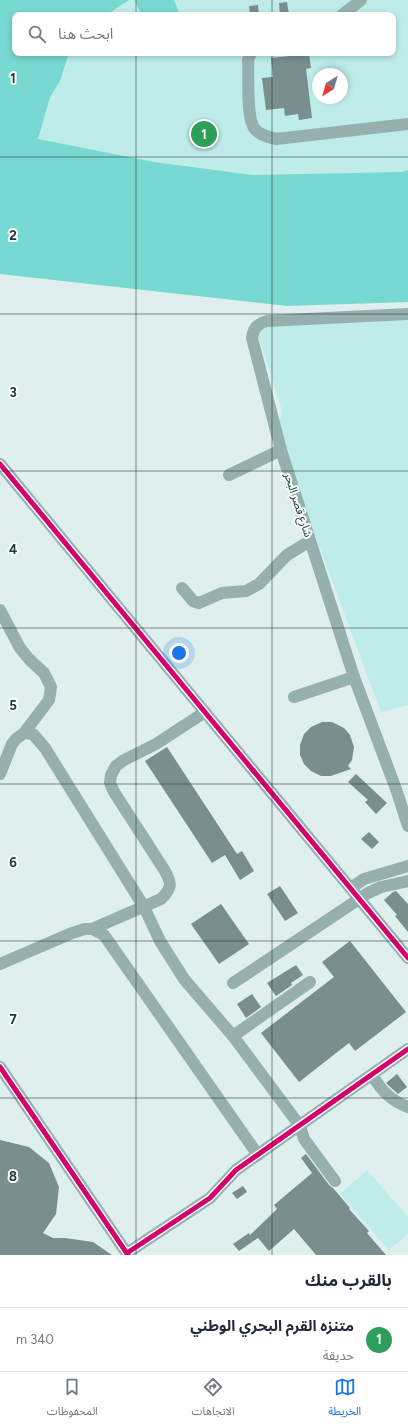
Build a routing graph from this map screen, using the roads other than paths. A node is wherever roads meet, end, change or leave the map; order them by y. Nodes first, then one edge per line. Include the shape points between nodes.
1 (361, 0) edge
2 (346, 12) edge
3 (250, 56) edge
4 (408, 124) edge
5 (408, 314) edge
6 (281, 450) junction
7 (0, 464) edge
8 (229, 474) dead end
9 (310, 541) junction
10 (182, 588) dead end
11 (0, 610) edge
12 (354, 677) junction
13 (294, 697) dead end
14 (205, 712) junction
15 (24, 733) junction
16 (0, 774) edge
17 (408, 826) edge
18 (408, 866) edge
19 (408, 881) edge
20 (351, 888) junction
21 (359, 898) junction
22 (144, 907) junction
23 (92, 928) junction
24 (408, 958) edge
25 (0, 964) edge
26 (310, 982) dead end
27 (233, 983) dead end
28 (233, 1036) junction
29 (408, 1050) edge
30 (0, 1067) edge
31 (372, 1075) junction
32 (408, 1107) edge
33 (300, 1126) junction
34 (258, 1155) junction
35 (335, 1181) dead end
36 (128, 1254) edge

1 - 2 street
3 - 4 street via 250,119 255,129 264,136 276,139
5 - 6 street, شارع قصر البحر via 267,321 258,325 253,334 253,341
6 - 8 street
6 - 9 street, شارع قصر البحر
7 - 14 street
9 - 10 street via 287,555 259,584 246,591 222,593 199,603 192,601
9 - 12 street, شارع قصر البحر
11 - 15 street via 20,648 44,673 51,687 49,700
12 - 13 street
12 - 17 street, شارع قصر البحر
14 - 20 street
14 - 22 street via 156,744 124,760 110,774 114,792 170,880 171,886 161,899
15 - 16 street via 12,744
15 - 22 street via 33,734 44,748
18 - 20 street via 364,879
19 - 21 street via 377,889
20 - 21 street
21 - 24 street
21 - 27 street
22 - 23 street
22 - 28 street via 160,941 184,979
23 - 25 street via 72,933
23 - 34 street via 104,934
26 - 28 street
28 - 33 street
29 - 31 street
30 - 36 street
31 - 32 street via 389,1097
31 - 33 street
33 - 34 street
33 - 35 street via 304,1139
34 - 36 street via 230,1175 210,1198

